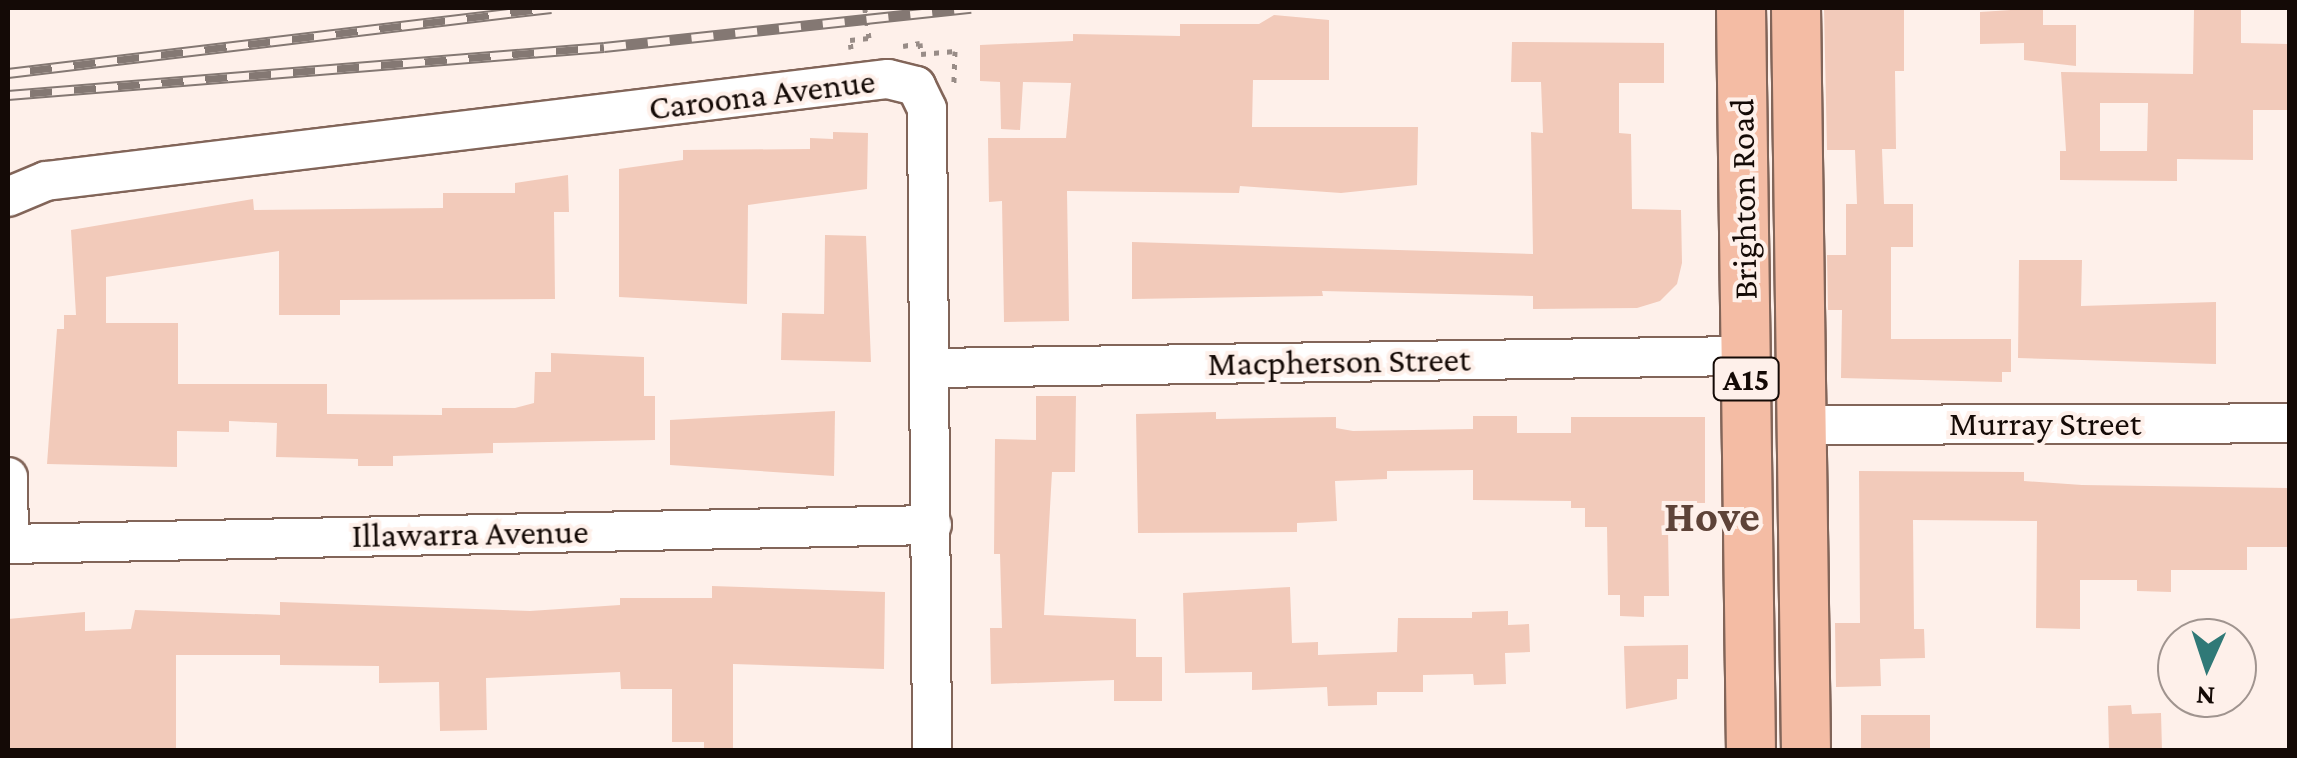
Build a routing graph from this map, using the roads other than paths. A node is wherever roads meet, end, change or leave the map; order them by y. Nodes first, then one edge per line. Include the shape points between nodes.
1 (1741, 8) edge
2 (1796, 8) edge
3 (8, 197) edge
4 (1746, 356) junction
5 (933, 368) junction
6 (2290, 423) edge
7 (1801, 425) junction
8 (8, 478) edge
9 (932, 526) junction
10 (8, 544) edge
11 (932, 750) edge
12 (1751, 750) edge
13 (1806, 750) edge

1 - 4 main road, Brighton Road / A15
2 - 7 main road, Brighton Road / A15
3 - 5 street, Caroona Avenue via 46,181 888,79 916,86 928,109
4 - 5 street, Macpherson Street
4 - 12 main road, Brighton Road / A15
5 - 9 street, Caroona Avenue
6 - 7 street, Murray Street
7 - 13 main road, Brighton Road / A15
8 - 10 street
9 - 10 street, Illawarra Avenue
9 - 11 street, Caroona Avenue

